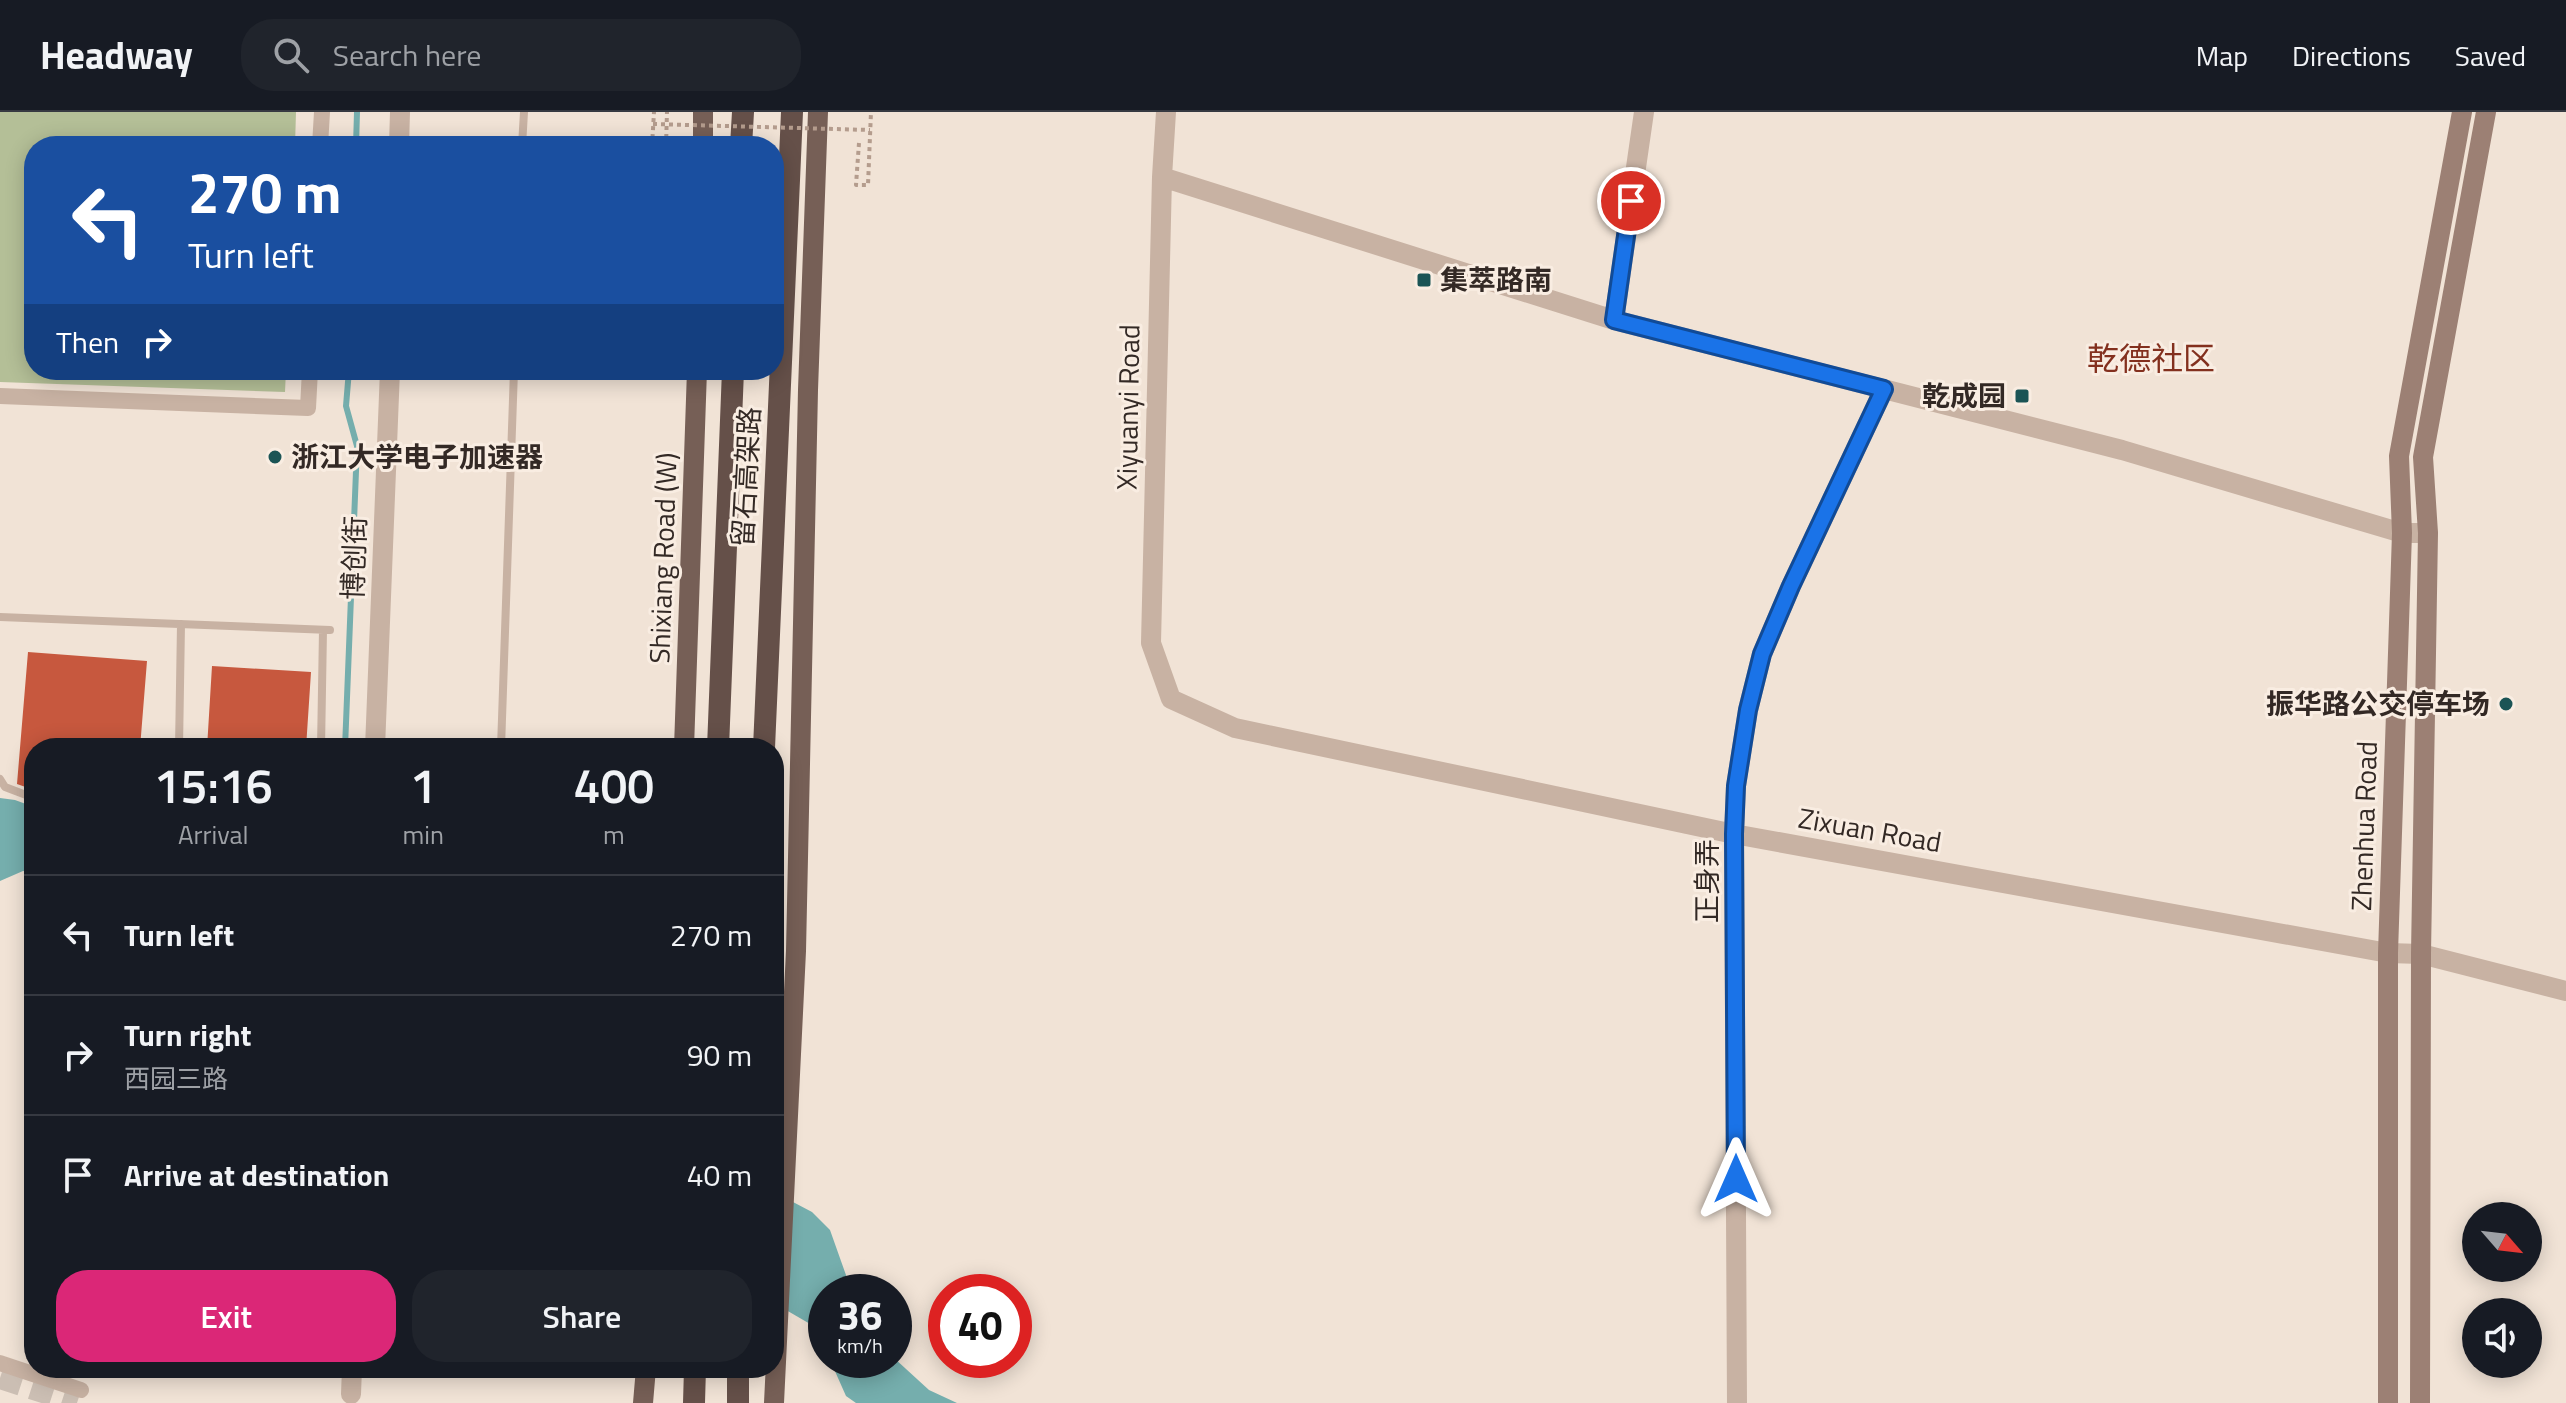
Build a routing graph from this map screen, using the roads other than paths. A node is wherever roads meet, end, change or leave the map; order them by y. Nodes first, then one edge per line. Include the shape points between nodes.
1 (322, 112) edge
2 (400, 112) edge
3 (524, 112) edge
4 (703, 112) edge
5 (743, 112) edge
6 (792, 112) edge
7 (818, 112) edge
8 (1166, 112) edge
9 (1644, 112) edge
10 (2462, 112) edge
11 (2486, 112) edge
12 (321, 136) edge
13 (399, 136) edge
14 (523, 136) edge
15 (703, 136) edge
16 (742, 136) edge
17 (1162, 177) junction
18 (784, 294) edge
19 (1614, 320) junction
20 (309, 380) edge
21 (390, 380) edge
22 (514, 380) edge
23 (697, 380) edge
24 (733, 380) edge
25 (780, 380) edge
26 (1884, 389) junction
27 (0, 396) edge
28 (2402, 533) junction
29 (2428, 533) junction
30 (0, 617) edge
31 (181, 624) junction
32 (1171, 699) joint
33 (179, 738) edge
34 (321, 738) edge
35 (375, 738) edge
36 (501, 738) edge
37 (684, 738) edge
38 (718, 738) edge
39 (764, 738) edge
40 (0, 779) edge
41 (24, 794) edge
42 (1734, 834) junction
43 (2388, 953) junction
44 (2421, 954) junction
45 (2566, 991) edge
46 (784, 1198) edge
47 (0, 1363) edge
48 (24, 1371) edge
49 (45, 1378) edge
50 (352, 1378) edge
51 (645, 1378) edge
52 (695, 1378) edge
53 (738, 1378) edge
54 (775, 1378) edge
55 (81, 1390) dead end
56 (351, 1394) dead end
57 (643, 1403) edge
58 (694, 1403) edge
59 (738, 1403) edge
60 (774, 1403) edge
61 (1737, 1403) edge
62 (2388, 1403) edge
63 (2420, 1403) edge

1 - 12 street
2 - 13 street
3 - 14 lane
4 - 15 main road
5 - 16 highway
6 - 18 highway, 留石高架路
7 - 46 main road via 796,951
8 - 17 street, Xiyuanyi Road
9 - 19 street
10 - 28 main road, Zhenhua Road via 2399,456
11 - 29 main road, Zhenhua Road via 2423,457
17 - 19 street
17 - 32 street, Xiyuanyi Road via 1151,643
19 - 26 street
20 - 27 street via 308,408
21 - 35 street, 博创街
22 - 36 lane
23 - 37 main road, Shixiang Road (W)
24 - 38 highway, 留石高架路
25 - 39 highway, 留石高架路
26 - 28 street via 2122,450
26 - 42 street, 正身弄 via 1762,654 1736,786
28 - 29 street
28 - 43 main road, Zhenhua Road
29 - 44 main road, Zhenhua Road
30 - 31 lane
31 - 33 lane
31 - 34 lane via 326,630
32 - 42 street, Zixuan Road via 1235,728
40 - 41 lane via 5,787
42 - 43 street, Zixuan Road
42 - 61 street, 正身弄
43 - 44 street, Zixuan Road
43 - 62 main road, Zhenhua Road
44 - 45 street, Zixuan Road
44 - 63 main road, Zhenhua Road
47 - 48 street
49 - 55 street
50 - 56 street
51 - 57 main road
52 - 58 highway
53 - 59 highway
54 - 60 main road

